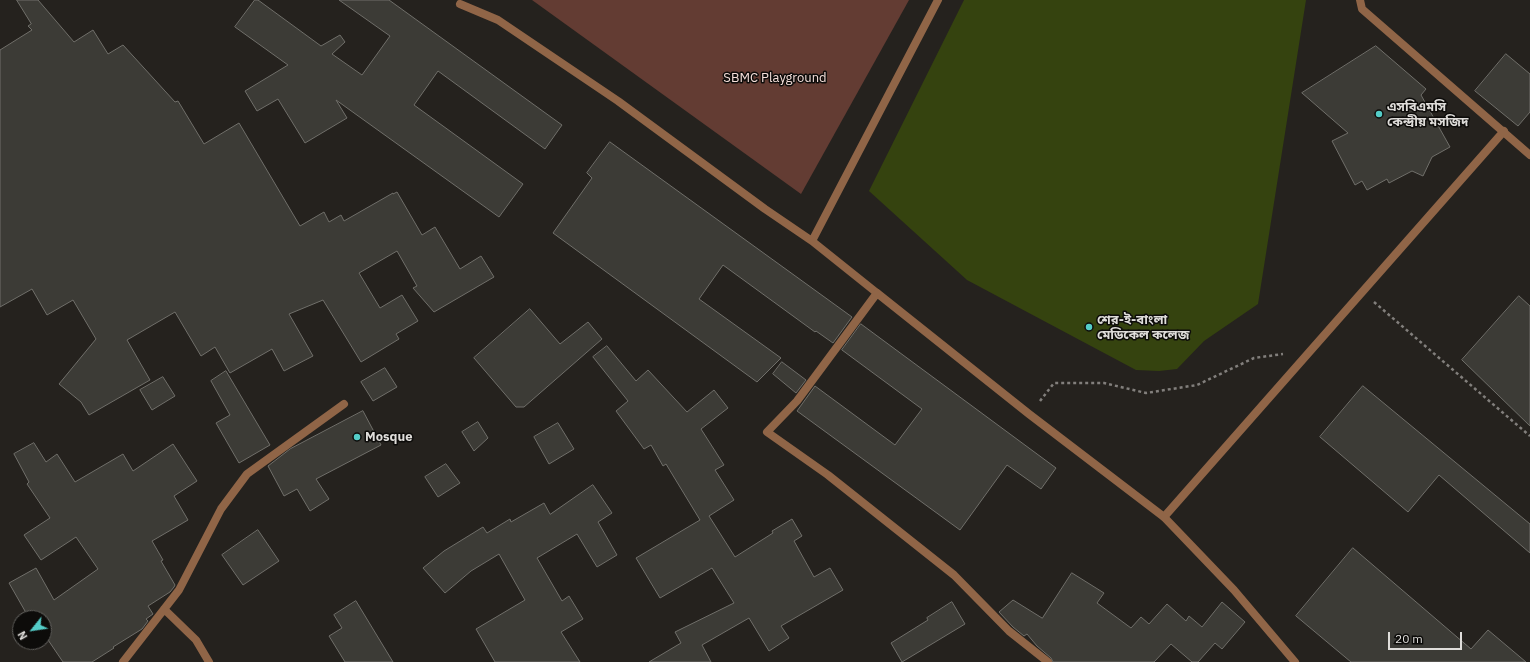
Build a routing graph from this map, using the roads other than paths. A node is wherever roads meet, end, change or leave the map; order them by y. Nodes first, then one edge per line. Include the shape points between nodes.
1 (938, 0) edge
2 (1360, 0) edge
3 (460, 4) dead end
4 (1504, 131) junction
5 (1530, 155) edge
6 (812, 241) junction
7 (878, 293) junction
8 (344, 404) dead end
9 (1164, 517) junction
10 (164, 609) junction
11 (123, 662) edge
12 (209, 662) edge
13 (1048, 662) edge
14 (1295, 662) edge

1 - 6 street
2 - 4 street via 1362,9
3 - 6 street via 498,20 618,101
4 - 5 street
4 - 9 street
6 - 7 street
7 - 9 street via 1029,414
7 - 13 street via 797,402 766,432 828,475 954,575 1009,631
8 - 10 street via 247,474 221,509 179,590
9 - 14 street via 1234,590
10 - 11 street
10 - 12 street via 196,640

